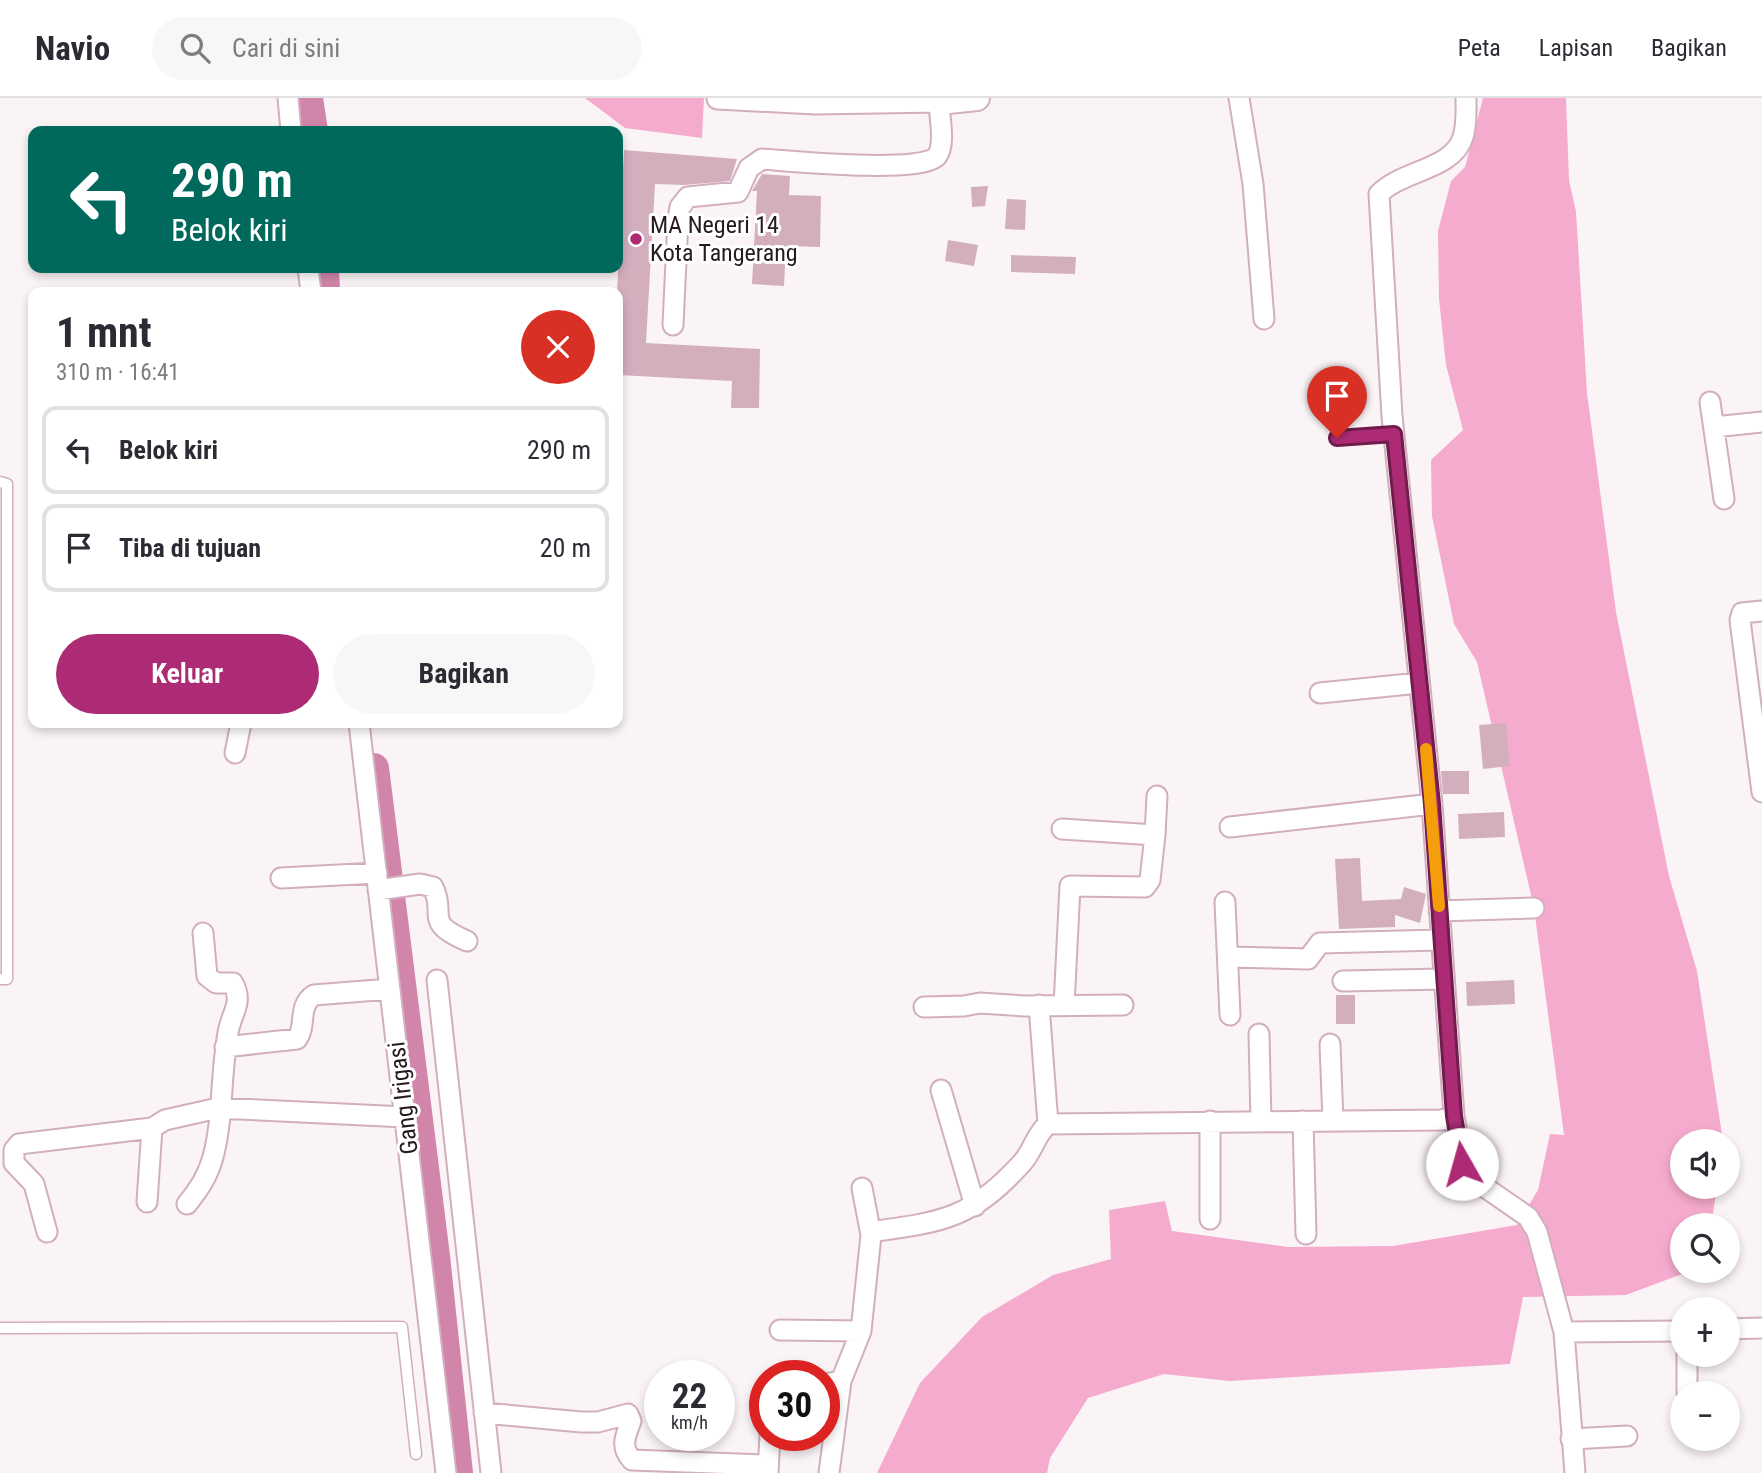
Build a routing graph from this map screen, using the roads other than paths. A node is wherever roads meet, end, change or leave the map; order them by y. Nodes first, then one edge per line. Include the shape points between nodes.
1 (288, 98) edge
2 (977, 98) edge
3 (1239, 98) edge
4 (1466, 98) edge
5 (717, 99) edge
6 (938, 100) edge
7 (291, 126) edge
8 (1264, 319) dead end
9 (673, 325) dead end
10 (1710, 402) dead end
11 (1762, 422) edge
12 (1714, 427) junction
13 (1394, 434) junction
14 (1337, 438) dead end
15 (0, 482) edge
16 (1724, 499) dead end
17 (1762, 611) edge
18 (1419, 683) junction
19 (1320, 692) dead end
20 (3, 726) edge
21 (240, 728) edge
22 (360, 728) edge
23 (234, 753) dead end
24 (1762, 792) edge
25 (1157, 796) dead end
26 (1432, 804) junction
27 (1230, 827) dead end
28 (1062, 829) dead end
29 (1155, 835) junction
30 (281, 878) dead end
31 (380, 884) junction
32 (1225, 902) dead end
33 (1534, 908) dead end
34 (1439, 911) junction
35 (203, 933) dead end
36 (1440, 940) junction
37 (467, 941) dead end
38 (1228, 957) junction
39 (0, 979) edge
40 (1443, 979) junction
41 (437, 980) dead end
42 (1343, 981) dead end
43 (390, 989) junction
44 (1039, 1005) junction
45 (1123, 1005) dead end
46 (1064, 1006) junction
47 (924, 1007) dead end
48 (1230, 1015) dead end
49 (1259, 1034) dead end
50 (1330, 1044) dead end
51 (225, 1047) junction
52 (941, 1090) dead end
53 (218, 1108) junction
54 (1454, 1116) junction
55 (405, 1117) junction
56 (1210, 1121) junction
57 (1261, 1121) junction
58 (1303, 1121) junction
59 (1333, 1121) junction
60 (1048, 1124) junction
61 (152, 1128) junction
62 (862, 1188) dead end
63 (147, 1202) dead end
64 (187, 1204) dead end
65 (975, 1206) junction
66 (1210, 1219) dead end
67 (47, 1232) dead end
68 (1306, 1234) dead end
69 (871, 1235) junction
70 (0, 1328) edge
71 (1762, 1328) edge
72 (1740, 1329) edge
73 (780, 1330) dead end
74 (861, 1331) junction
75 (1670, 1331) edge
76 (1564, 1332) junction
77 (840, 1370) edge
78 (484, 1413) junction
79 (1628, 1436) dead end
80 (1571, 1438) junction
81 (769, 1451) edge
82 (830, 1451) edge
83 (416, 1454) dead end
84 (768, 1469) edge
85 (446, 1473) edge
86 (491, 1473) edge
87 (829, 1473) edge
88 (1575, 1473) edge

1 - 7 street
2 - 6 street
3 - 8 street via 1253,184
4 - 13 street via 1463,138 1449,159 1390,182 1379,194
5 - 6 street via 815,104
6 - 9 street via 941,144 938,155 929,162 904,166 762,159 749,168 738,192 696,194 684,200 678,219
10 - 12 street
11 - 12 street
12 - 16 street
13 - 14 lane
13 - 18 street
15 - 20 lane via 7,484
17 - 24 street via 1742,613 1740,620
18 - 19 street
18 - 26 street
20 - 39 lane via 7,979
21 - 23 street
22 - 31 street, Gang Irigasi
25 - 29 street
26 - 27 street
26 - 34 street
28 - 29 street
29 - 46 street via 1146,887 1070,886
30 - 31 street
31 - 37 street via 433,887 436,917 447,931
31 - 43 street, Gang Irigasi
32 - 38 street
33 - 34 street
34 - 36 street
35 - 51 street via 206,976 216,983 233,983 237,992 237,1011
36 - 38 street via 1320,943 1308,960
36 - 40 street
38 - 48 street
40 - 42 street
40 - 54 street
41 - 78 street
43 - 51 street via 314,995 304,1007 297,1039
43 - 55 street, Gang Irigasi
44 - 46 street
44 - 47 street
44 - 60 street
45 - 46 street
49 - 57 street
50 - 59 street
51 - 53 street
52 - 65 street
53 - 55 street
53 - 61 street via 165,1120
53 - 64 street via 213,1156 204,1183
54 - 59 street via 1442,1120
54 - 76 street via 1462,1164 1473,1178 1528,1217 1537,1232
55 - 85 street, Gang Irigasi
56 - 57 street
56 - 60 street
56 - 66 street
57 - 58 street
58 - 59 street
58 - 68 street
60 - 65 street via 1024,1161
61 - 63 street
61 - 67 street via 19,1144 13,1163 34,1184
62 - 69 street
65 - 69 street via 939,1223
69 - 74 street
70 - 83 lane via 402,1327
71 - 72 street
73 - 74 street
74 - 77 street
75 - 76 street
76 - 80 street
78 - 84 street via 581,1422 628,1414 631,1421 623,1441 632,1460
78 - 86 street
79 - 80 street
80 - 88 street
81 - 84 street
82 - 87 street

